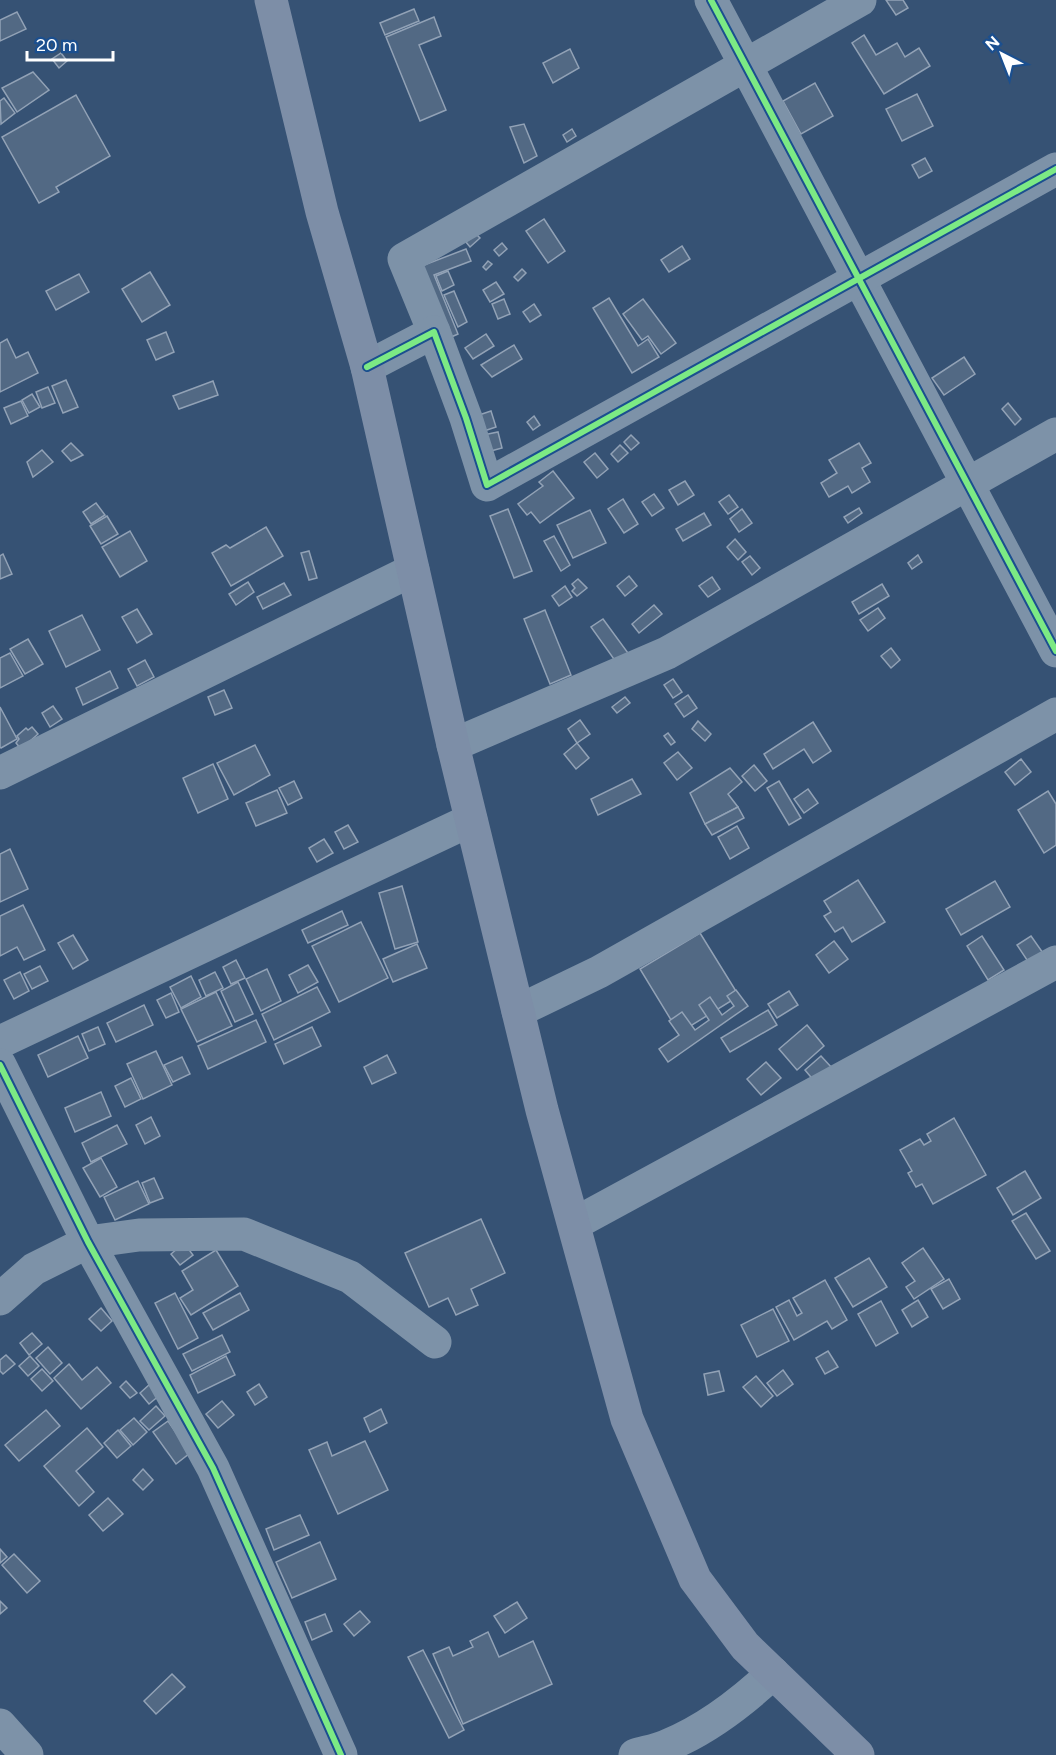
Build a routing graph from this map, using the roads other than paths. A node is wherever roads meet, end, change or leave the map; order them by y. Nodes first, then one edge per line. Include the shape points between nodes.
1 (271, 0) edge
2 (711, 0) edge
3 (860, 0) edge
4 (746, 66) junction
5 (1056, 169) edge
6 (859, 280) junction
7 (434, 332) junction
8 (367, 367) junction
9 (1056, 434) edge
10 (968, 484) junction
11 (413, 570) junction
12 (1056, 651) edge
13 (1056, 714) edge
14 (453, 745) junction
15 (0, 773) edge
16 (471, 820) junction
17 (1056, 962) edge
18 (518, 1011) junction
19 (0, 1042) edge
20 (0, 1065) edge
21 (574, 1224) junction
22 (88, 1242) junction
23 (0, 1299) edge
24 (435, 1342) dead end
25 (773, 1673) junction
26 (0, 1725) edge
27 (27, 1755) edge
28 (340, 1755) edge
29 (635, 1755) edge
30 (858, 1755) edge

1 - 8 main road via 322,212
2 - 4 street
3 - 4 street
4 - 6 street
4 - 7 street via 404,259
5 - 6 street
6 - 7 street via 487,485
6 - 10 street
7 - 8 street
8 - 11 main road
9 - 10 street
10 - 12 street
10 - 14 street via 667,653
11 - 14 main road
11 - 15 street
13 - 18 street via 599,972
14 - 16 main road
16 - 18 main road
16 - 19 street
17 - 21 street
18 - 21 main road
20 - 22 street
21 - 25 main road via 627,1419 694,1579 745,1646
22 - 23 street via 34,1269
22 - 24 street via 139,1235 244,1234 350,1277
22 - 28 street via 213,1468
25 - 29 street via 720,1717 666,1746
25 - 30 main road
26 - 27 street

